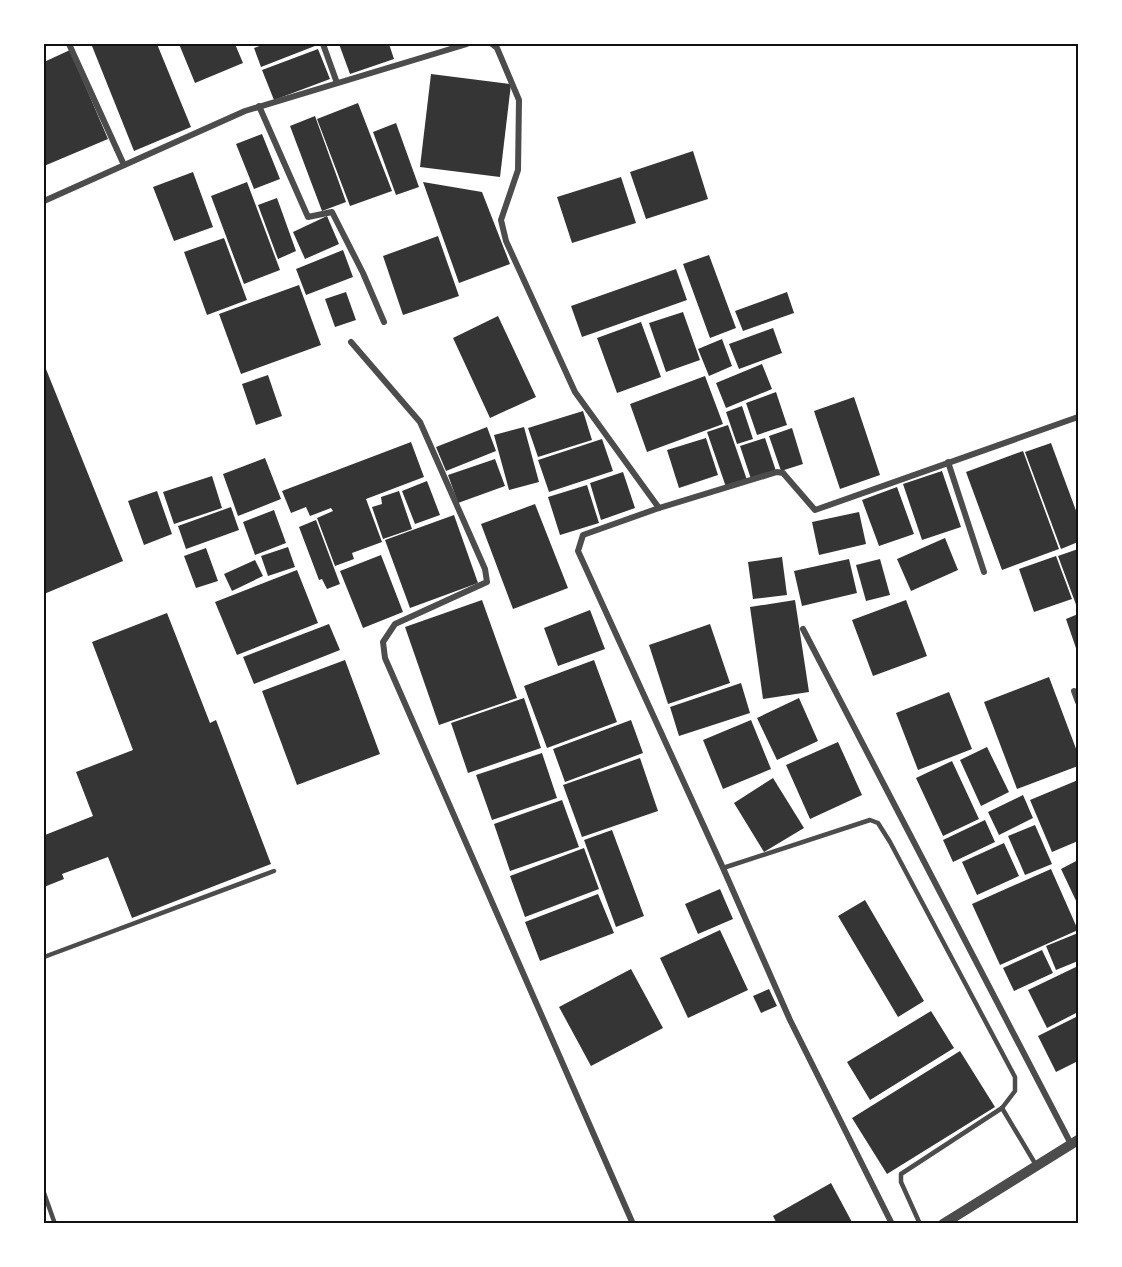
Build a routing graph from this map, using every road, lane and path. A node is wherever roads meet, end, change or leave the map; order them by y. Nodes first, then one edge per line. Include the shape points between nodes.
1 (69, 44) edge
2 (323, 44) edge
3 (467, 44) edge
4 (492, 44) edge
5 (337, 83) junction
6 (259, 106) junction
7 (124, 165) junction
8 (44, 201) edge
9 (384, 322) dead end
10 (351, 342) dead end
11 (1078, 417) edge
12 (948, 462) junction
13 (659, 508) junction
14 (984, 572) dead end
15 (802, 629) dead end
16 (1074, 691) dead end
17 (1078, 702) edge
18 (723, 868) junction
19 (274, 871) dead end
20 (44, 957) edge
21 (1002, 1108) junction
22 (1075, 1142) edge
23 (1036, 1166) junction
24 (44, 1193) edge
25 (55, 1224) edge
26 (633, 1224) edge
27 (892, 1224) edge
28 (920, 1224) edge
29 (943, 1224) edge

1 - 7 street
2 - 5 street
3 - 5 street
4 - 13 street via 519,100 518,170 501,220 506,241 574,392
5 - 6 street
6 - 7 street
6 - 9 street via 308,217 332,212
7 - 8 street
10 - 26 street via 420,422 487,582 395,624 383,642 385,658
11 - 12 street
12 - 13 street via 815,510 783,473 777,472
12 - 14 street
13 - 18 street via 583,535 578,551
15 - 22 street
16 - 17 street
18 - 21 lane via 870,820 878,823 1015,1077 1015,1091
18 - 27 street via 790,1020
19 - 20 lane
21 - 23 lane
21 - 28 lane via 901,1174
22 - 23 street
23 - 29 street
24 - 25 lane

